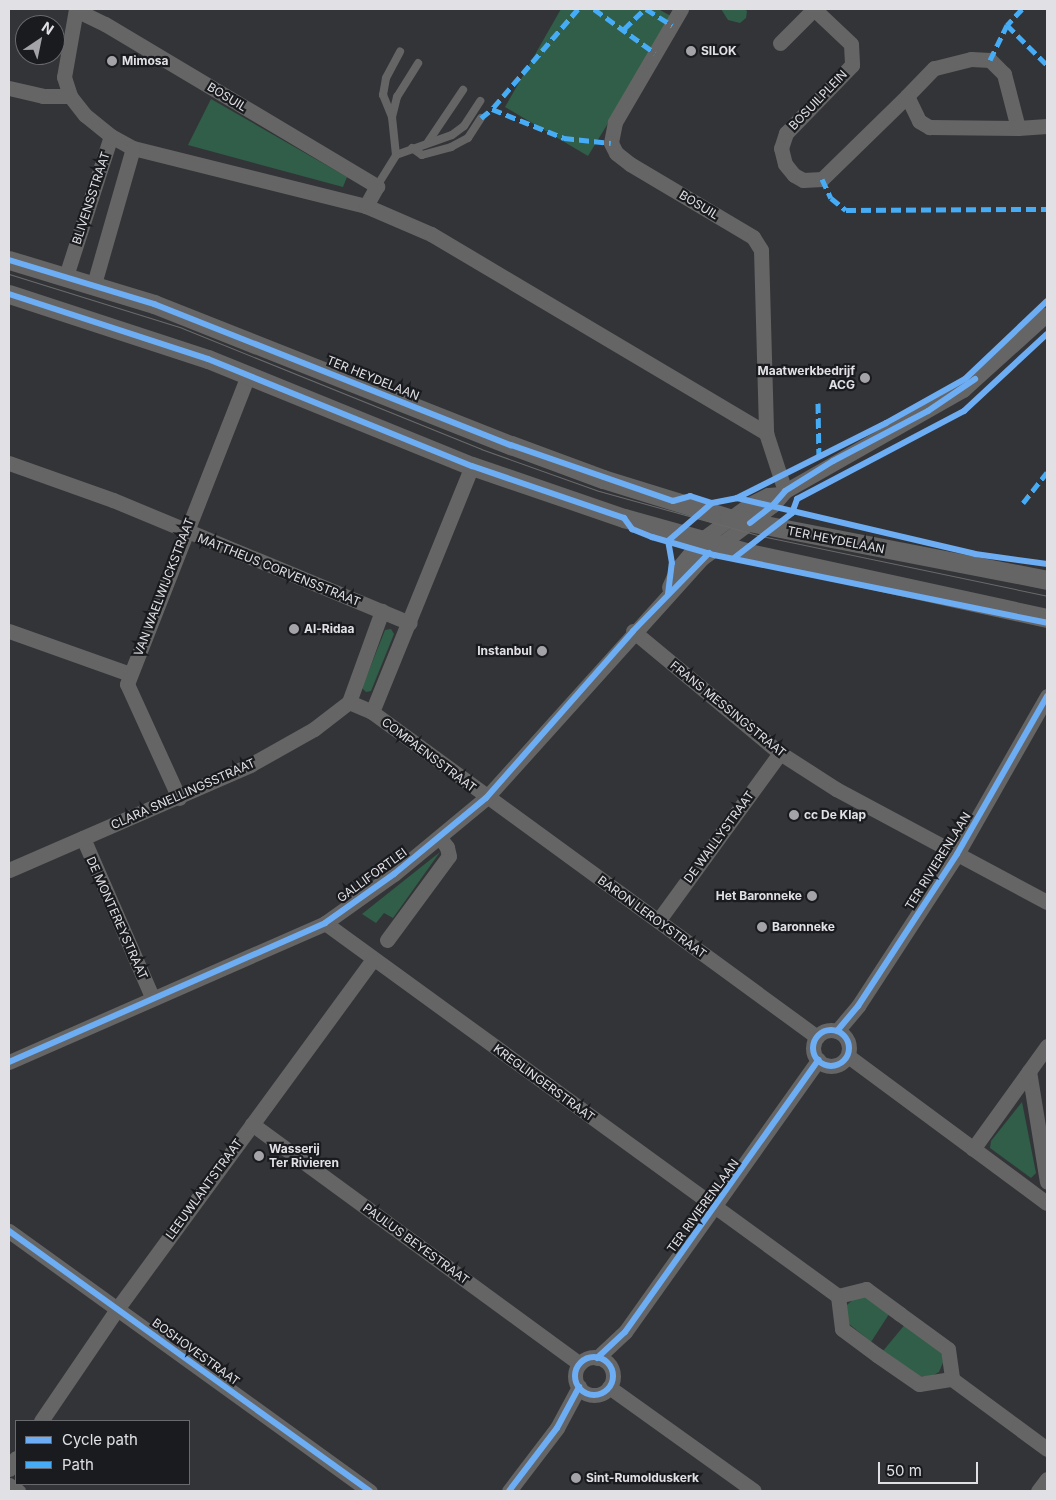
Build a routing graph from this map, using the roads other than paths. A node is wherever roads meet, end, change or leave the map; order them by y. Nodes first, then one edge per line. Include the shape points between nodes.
1 (681, 9) edge
2 (814, 9) edge
3 (76, 10) edge
4 (780, 43) dead end
5 (400, 52) dead end
6 (418, 63) dead end
7 (9, 88) edge
8 (463, 90) dead end
9 (70, 96) junction
10 (907, 96) junction
11 (480, 101) dead end
12 (392, 117) junction
13 (482, 118) dead end
14 (1047, 126) edge
15 (1018, 128) junction
16 (111, 136) junction
17 (428, 142) junction
18 (133, 148) junction
19 (412, 148) junction
20 (396, 155) junction
21 (377, 186) junction
22 (366, 206) junction
23 (9, 260) edge
24 (66, 276) junction
25 (94, 284) junction
26 (9, 294) edge
27 (1047, 314) edge
28 (248, 375) junction
29 (766, 433) junction
30 (9, 463) edge
31 (472, 466) junction
32 (783, 493) junction
33 (729, 518) junction
34 (750, 523) junction
35 (185, 532) junction
36 (701, 540) junction
37 (720, 545) junction
38 (1047, 580) edge
39 (668, 594) junction
40 (382, 611) junction
41 (1047, 618) edge
42 (410, 623) junction
43 (633, 631) junction
44 (9, 632) edge
45 (130, 674) junction
46 (1047, 696) edge
47 (349, 702) junction
48 (372, 712) junction
49 (780, 753) junction
50 (178, 798) junction
51 (486, 798) junction
52 (83, 838) junction
53 (440, 838) junction
54 (958, 854) junction
55 (9, 870) edge
56 (1047, 902) edge
57 (658, 921) junction
58 (325, 923) junction
59 (387, 940) dead end
60 (372, 960) junction
61 (152, 997) junction
62 (842, 1034) junction
63 (817, 1037) junction
64 (1047, 1046) edge
65 (848, 1056) junction
66 (9, 1062) edge
67 (821, 1063) junction
68 (1029, 1071) junction
69 (252, 1124) junction
70 (973, 1148) junction
71 (1047, 1182) edge
72 (1047, 1203) edge
73 (716, 1206) junction
74 (9, 1231) edge
75 (838, 1296) junction
76 (117, 1309) junction
77 (625, 1332) junction
78 (597, 1358) junction
79 (580, 1364) junction
80 (611, 1369) junction
81 (952, 1379) junction
82 (609, 1387) junction
83 (585, 1391) junction
84 (42, 1420) edge
85 (1047, 1449) edge
86 (1047, 1478) edge
87 (9, 1485) edge
88 (18, 1491) edge
89 (370, 1491) edge
90 (509, 1491) edge
91 (754, 1491) edge
92 (1038, 1491) edge

1 - 29 street, BOSUIL via 615,122 611,143 630,164 752,237 761,250
2 - 4 street, BOSUILPLEIN
2 - 10 street, BOSUILPLEIN via 851,44 852,65 782,141 785,164 794,175 803,180 822,179
3 - 9 street via 64,77
3 - 21 street, BOSUIL via 106,24
5 - 12 lane via 386,78 382,94
6 - 12 lane via 396,97
7 - 9 street via 43,96
8 - 17 lane
9 - 16 street via 85,115
10 - 15 street via 919,121 929,127
10 - 15 street, BOSUILPLEIN via 934,68 971,59 990,60 1004,74
11 - 17 lane via 464,126 438,142
12 - 20 lane
13 - 19 lane via 468,138 452,147 422,155
14 - 15 street
16 - 18 street, BLIVENSSTRAAT
16 - 24 street, BLIVENSSTRAAT
17 - 19 lane
18 - 22 street
18 - 25 street, BLIVENSSTRAAT
19 - 20 lane
20 - 21 lane
21 - 22 street
22 - 29 street via 431,234
23 - 24 street, TER HEYDELAAN
24 - 25 street, TER HEYDELAAN
25 - 33 street, TER HEYDELAAN via 241,337 537,455
26 - 28 street via 142,336
27 - 32 street, GALLIFORTLEI via 963,390
28 - 31 street
28 - 35 street, VAN WAELWIJCKSTRAAT
29 - 32 street, BOSUIL
30 - 35 street, MATTHEUS CORVENSSTRAAT via 104,497
31 - 36 street via 556,496
31 - 42 street
32 - 33 street, GALLIFORTLEI via 768,495
32 - 34 street, GALLIFORTLEI
33 - 34 street, TER HEYDELAAN
33 - 36 street, GALLIFORTLEI
34 - 37 street, GALLIFORTLEI
34 - 38 street, TER HEYDELAAN
35 - 40 street, MATTHEUS CORVENSSTRAAT
35 - 45 street, VAN WAELWIJCKSTRAAT
36 - 37 street
36 - 39 street, GALLIFORTLEI via 673,575
37 - 39 street, GALLIFORTLEI via 701,559
37 - 41 street
39 - 43 street, GALLIFORTLEI
40 - 42 street, MATTHEUS CORVENSSTRAAT
40 - 47 street
42 - 48 street
43 - 49 street, FRANS MESSINGSTRAAT
43 - 51 street, GALLIFORTLEI
44 - 45 street
45 - 50 street, VAN WAELWIJCKSTRAAT via 127,684
46 - 54 street, TER RIVIERENLAAN
47 - 48 street
47 - 50 street, CLARA SNELLINGSSTRAAT via 299,737 250,765
48 - 51 street, COMPAENSSTRAAT
49 - 54 street, FRANS MESSINGSTRAAT via 836,789
49 - 57 street, DE WAILLYSTRAAT
50 - 52 street, CLARA SNELLINGSSTRAAT
51 - 53 street, GALLIFORTLEI
51 - 57 street, BARON LEROYSTRAAT
52 - 55 street, CLARA SNELLINGSSTRAAT
52 - 61 street, DE MONTEREYSTRAAT
53 - 58 street, GALLIFORTLEI
53 - 59 street via 447,847 448,856
54 - 56 street, FRANS MESSINGSTRAAT
54 - 62 street, TER RIVIERENLAAN
57 - 63 street, BARON LEROYSTRAAT
58 - 60 street
58 - 61 street, GALLIFORTLEI
60 - 69 street, LEEUWLANTSTRAAT
60 - 73 street, KREGLINGERSTRAAT
61 - 66 street, GALLIFORTLEI
62 - 63 street via 826,1031
62 - 65 street via 849,1047
63 - 67 street via 813,1046
64 - 68 street
65 - 67 street via 838,1065
65 - 70 street
67 - 73 street, TER RIVIERENLAAN
68 - 70 street
68 - 71 street
69 - 76 street, LEEUWLANTSTRAAT
69 - 79 street, PAULUS BEYESTRAAT
70 - 72 street
73 - 75 street, KREGLINGERSTRAAT
73 - 77 street, TER RIVIERENLAAN
74 - 76 street, BOSHOVESTRAAT
75 - 81 street via 866,1289 908,1319 948,1349
75 - 81 street via 842,1329 867,1348 919,1384
76 - 84 street, LEEUWLANTSTRAAT
76 - 89 street, BOSHOVESTRAAT
77 - 78 street, TER RIVIERENLAAN
77 - 80 street, TER RIVIERENLAAN
78 - 79 street
78 - 80 street
79 - 83 street via 576,1371
80 - 82 street
81 - 85 street
82 - 83 street
82 - 91 street
83 - 90 street
86 - 92 street
87 - 88 street

